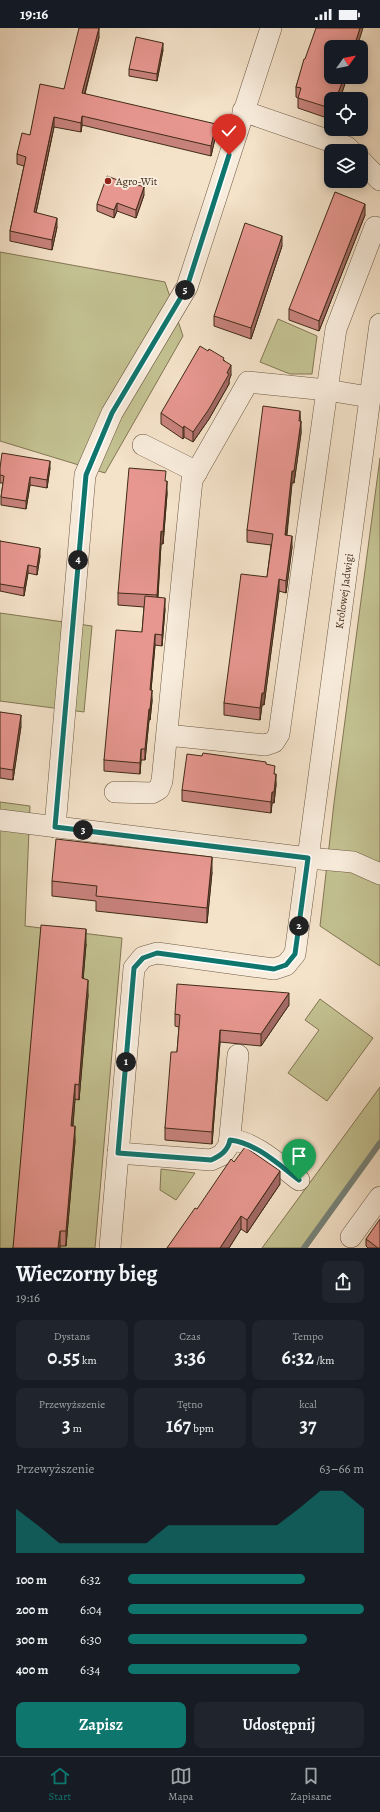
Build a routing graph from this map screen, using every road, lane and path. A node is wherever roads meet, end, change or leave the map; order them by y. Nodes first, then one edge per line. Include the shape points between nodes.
1 (271, 28) edge
2 (243, 111) junction
3 (338, 144) edge
4 (368, 168) edge
5 (380, 180) edge
6 (375, 227) dead end
7 (380, 324) edge
8 (327, 390) junction
9 (369, 397) junction
10 (143, 445) dead end
11 (197, 472) junction
12 (167, 735) junction
13 (116, 792) dead end
14 (0, 820) edge
15 (55, 827) junction
16 (308, 858) junction
17 (380, 874) edge
18 (238, 1055) dead end
19 (230, 1140) junction
20 (118, 1153) junction
21 (299, 1180) dead end
22 (380, 1197) edge
23 (351, 1237) dead end
24 (110, 1248) edge

1 - 2 street
2 - 3 street
2 - 15 street via 187,287 112,413 86,475
4 - 5 street
6 - 8 street via 336,329
7 - 9 street, Królowej Jadwigi
8 - 9 street
8 - 11 street via 248,382
8 - 12 street via 279,734 274,742 265,745
9 - 16 street, Królowej Jadwigi
10 - 11 street
11 - 12 street via 192,480
12 - 13 street via 159,789 152,793
14 - 15 street
15 - 16 street
16 - 17 street via 353,862
16 - 20 street, Królowej Jadwigi via 295,954 286,965 274,969 157,953 143,958 134,968
18 - 19 street
19 - 20 street via 222,1155 211,1160
19 - 21 street via 251,1145
20 - 24 street, Królowej Jadwigi
22 - 23 street

